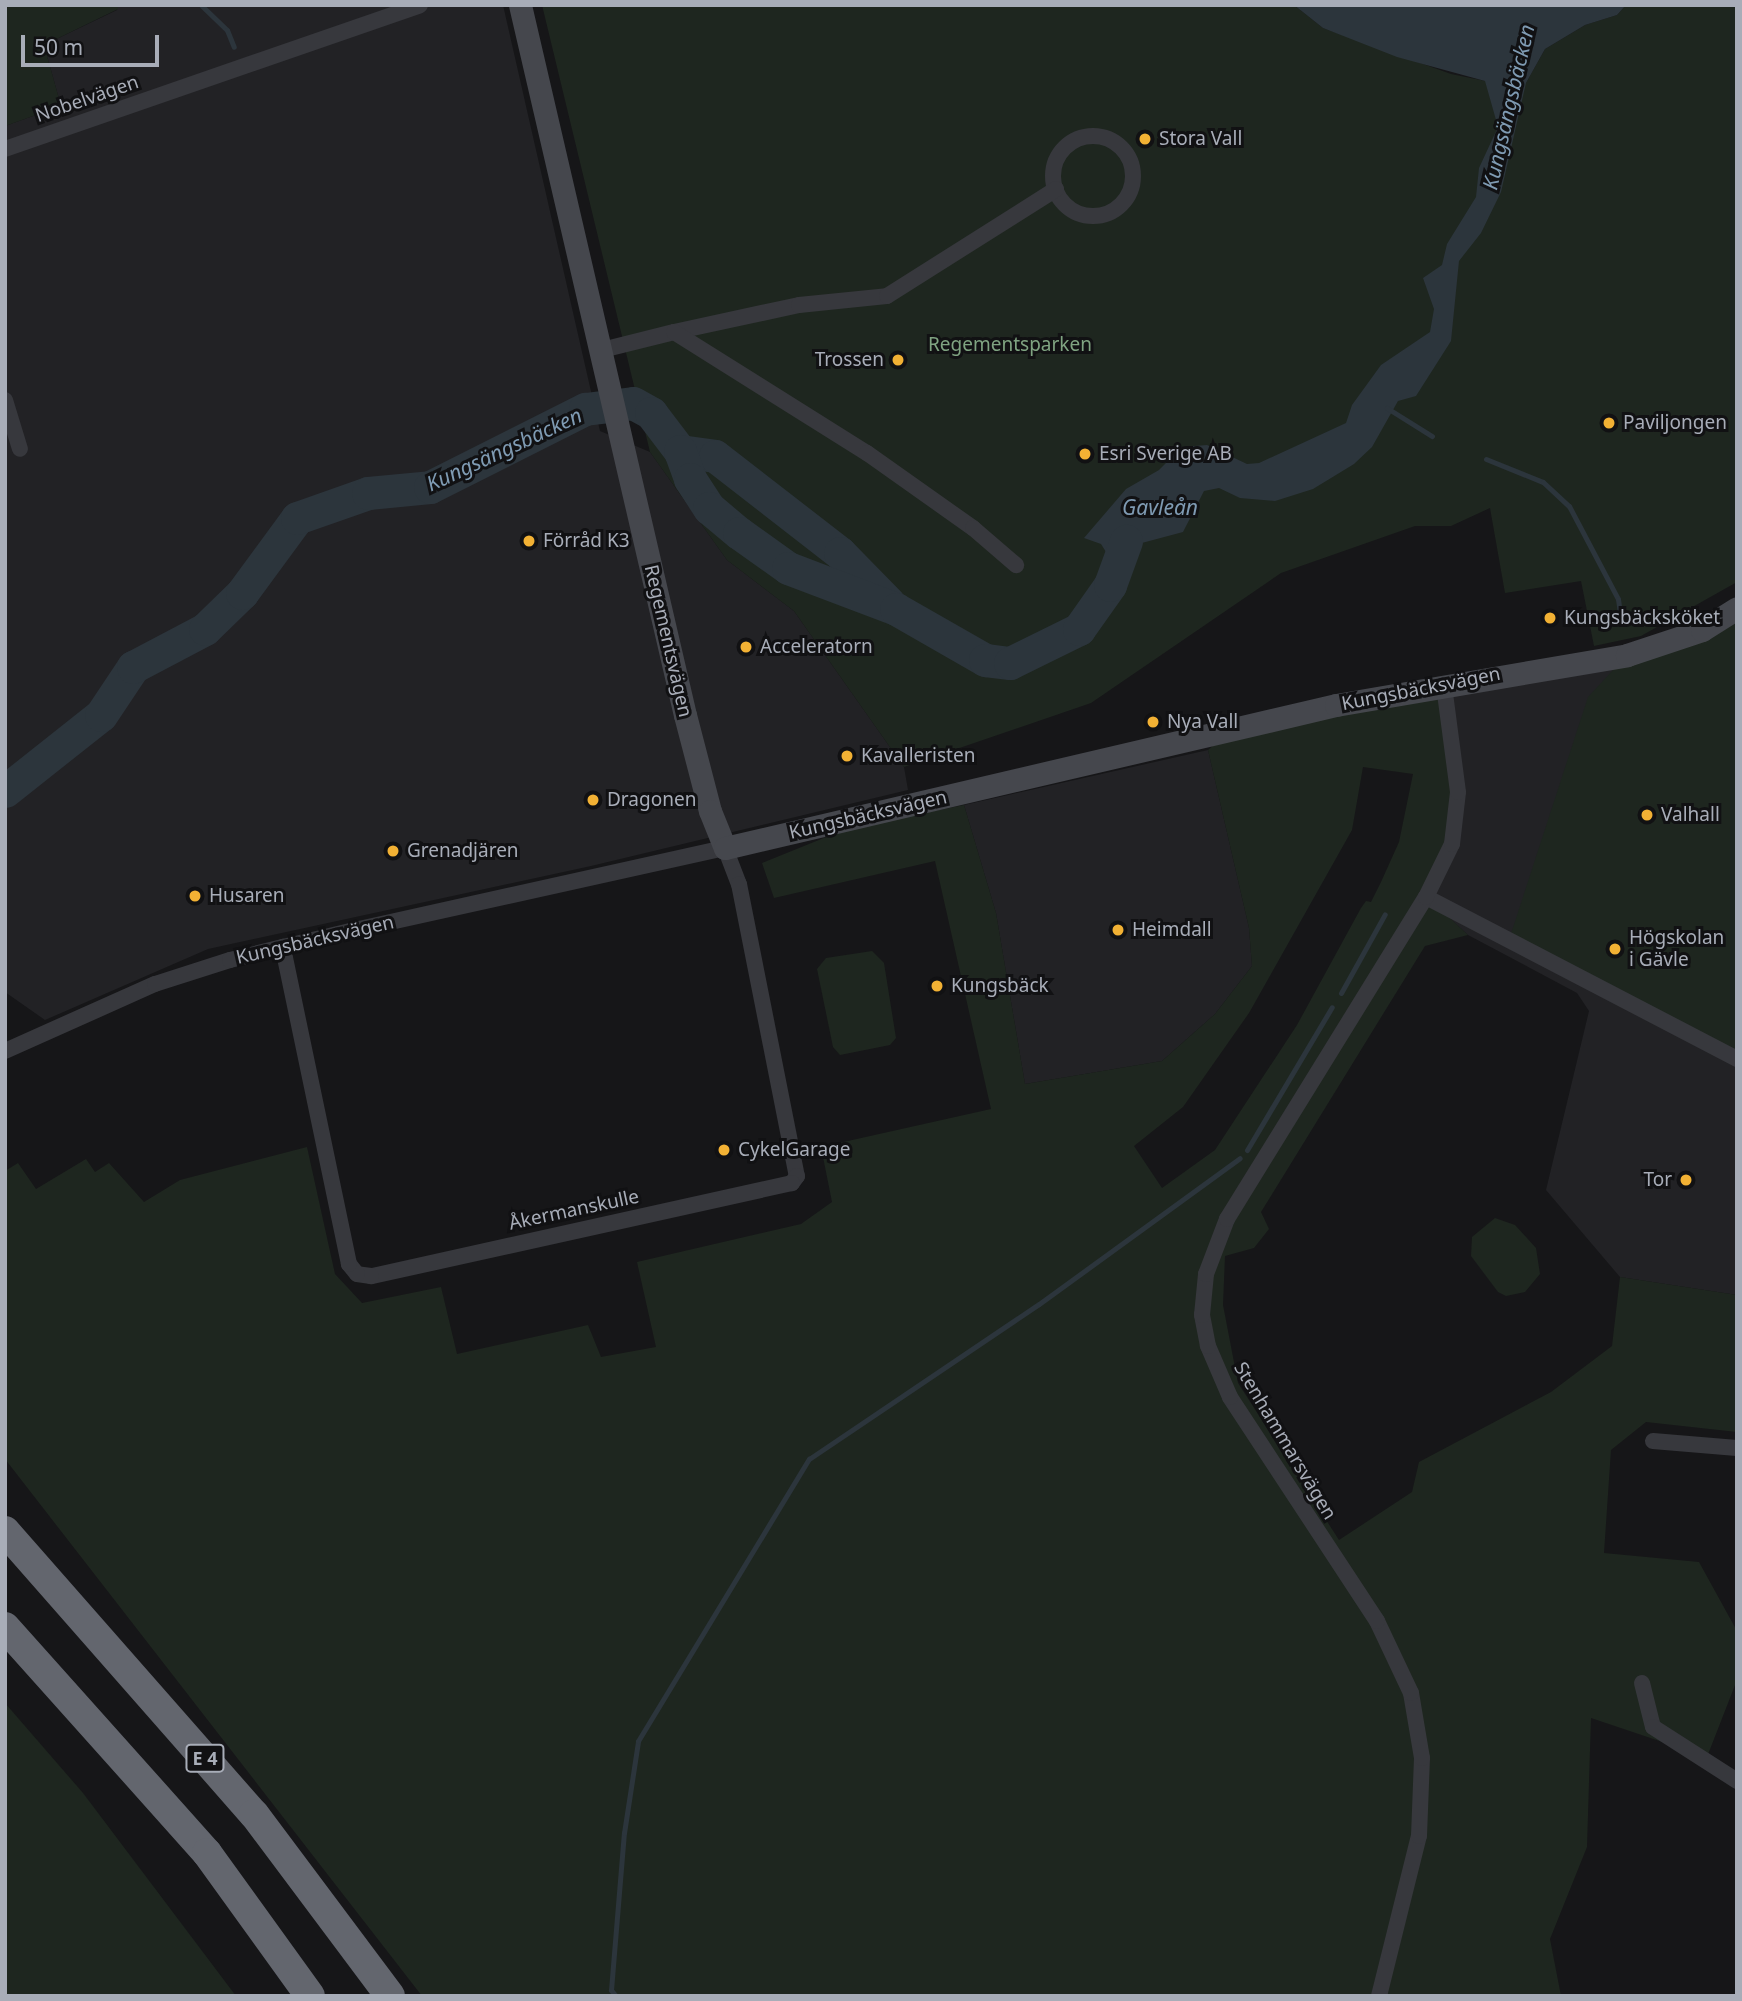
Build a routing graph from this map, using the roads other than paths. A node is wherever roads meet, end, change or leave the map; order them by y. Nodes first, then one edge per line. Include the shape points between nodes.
1 (420, 5) edge
2 (520, 5) edge
3 (5, 149) edge
4 (1056, 189) junction
5 (674, 332) junction
6 (598, 351) junction
7 (5, 400) edge
8 (20, 449) dead end
9 (1016, 565) dead end
10 (1737, 608) edge
11 (1444, 685) junction
12 (725, 848) junction
13 (1426, 897) junction
14 (283, 947) junction
15 (5, 1051) edge
16 (1737, 1059) edge
17 (1653, 1441) dead end
18 (1737, 1448) edge
19 (5, 1531) edge
20 (5, 1627) edge
21 (1642, 1683) dead end
22 (1737, 1781) edge
23 (310, 1996) edge
24 (390, 1996) edge
25 (1379, 1996) edge

1 - 3 street, Nobelvägen
2 - 6 street, Regementsvägen
4 - 4 street via 1070,208 1081,214 1105,214 1125,200 1131,188 1131,164 1126,153 1106,138 1081,138 1061,153 1054,177
4 - 5 street via 887,296 799,305
5 - 6 street
5 - 9 street via 867,453 973,528
6 - 12 street, Regementsvägen via 685,715 710,811
7 - 8 street
10 - 11 street, Kungsbäcksvägen via 1702,630 1627,655
11 - 12 street, Kungsbäcksvägen via 1336,705
11 - 13 street, Stenhammarsvägen via 1458,792 1452,844
12 - 14 street, Kungsbäcksvägen
12 - 14 street, Åkermanskulle via 739,884 783,1094 797,1168 792,1183 370,1276 357,1274 349,1264
13 - 16 street
13 - 25 street, Stenhammarsvägen via 1227,1219 1206,1274 1202,1315 1208,1346 1230,1397 1377,1621 1411,1693 1422,1758 1419,1836
14 - 15 street, Kungsbäcksvägen via 155,984
17 - 18 street
19 - 24 highway, E 4 via 254,1814
20 - 23 highway via 207,1853
21 - 22 street via 1653,1727

